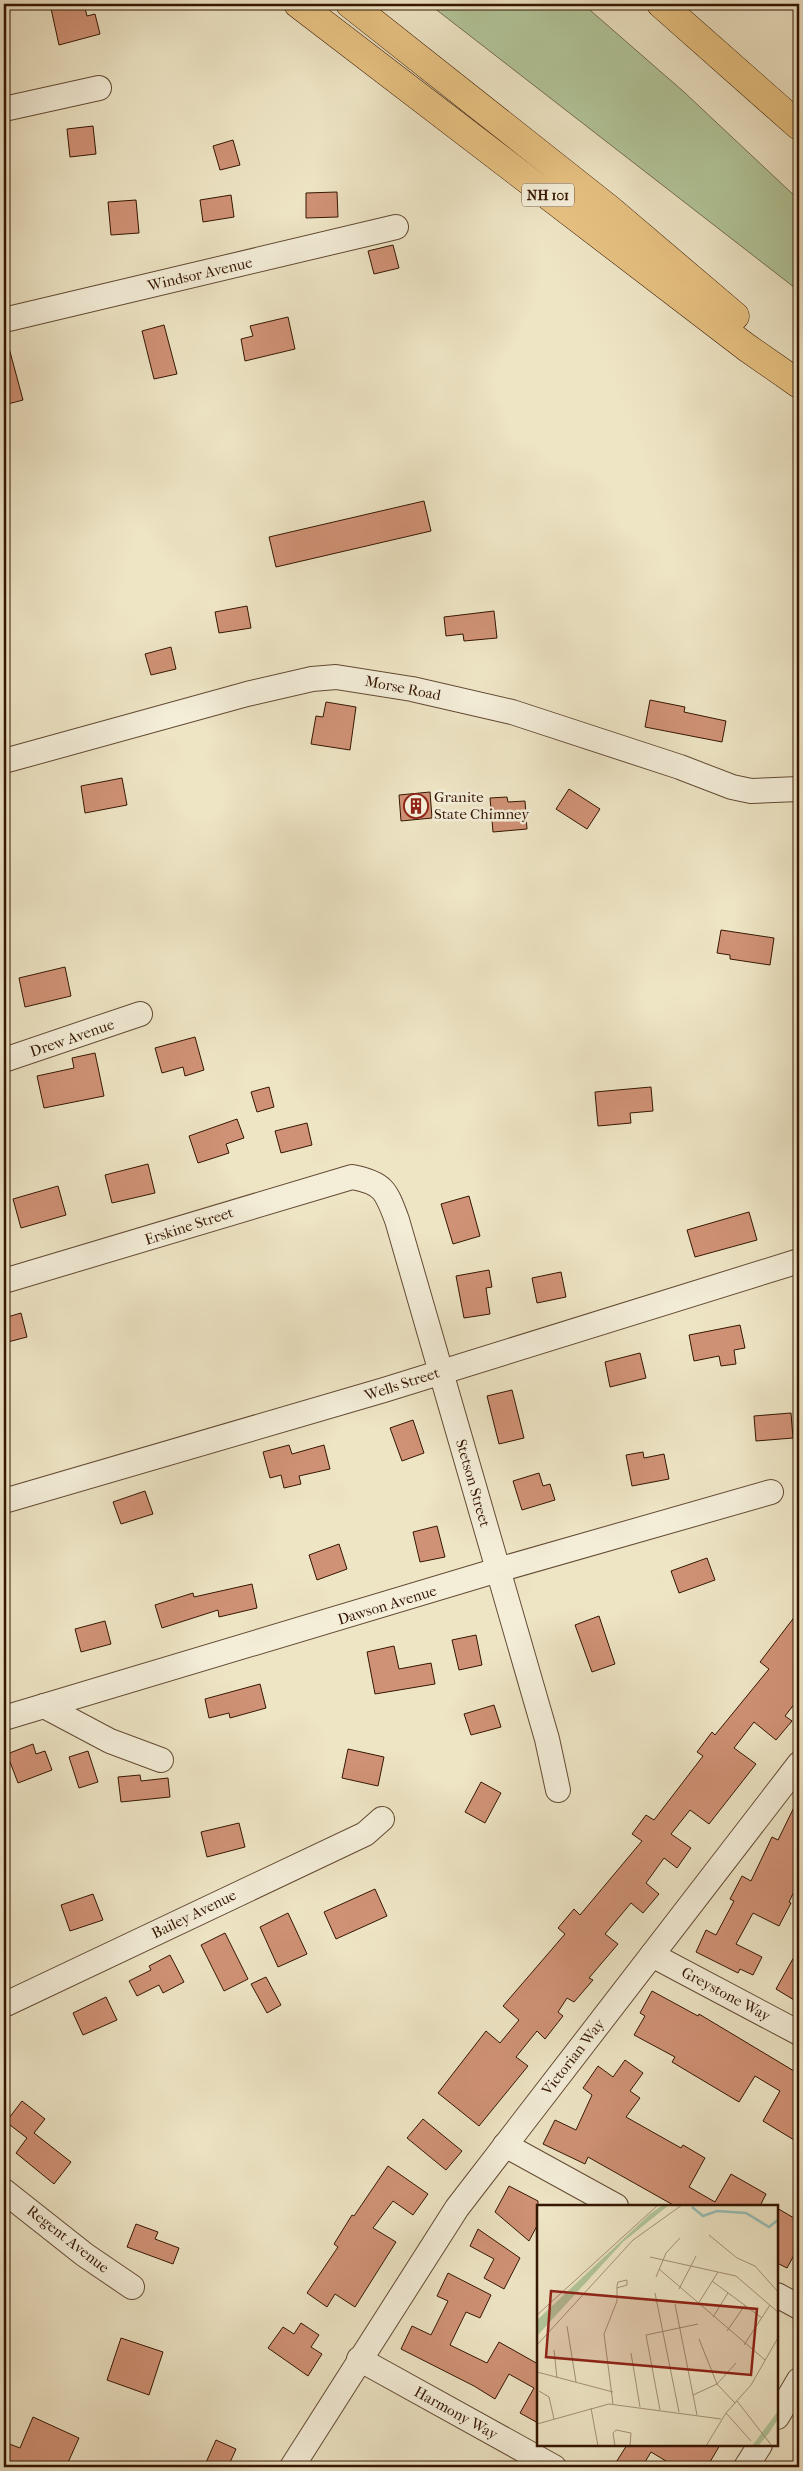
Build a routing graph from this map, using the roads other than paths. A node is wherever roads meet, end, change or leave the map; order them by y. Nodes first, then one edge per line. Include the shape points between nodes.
1 (298, 4) edge
2 (350, 4) edge
3 (661, 4) edge
4 (100, 88) dead end
5 (4, 109) edge
6 (799, 126) edge
7 (396, 227) dead end
8 (4, 320) edge
9 (799, 371) edge
10 (799, 384) edge
11 (4, 760) edge
12 (799, 789) edge
13 (140, 1014) dead end
14 (4, 1060) edge
15 (374, 1181) joint
16 (799, 1261) edge
17 (4, 1281) edge
18 (440, 1371) junction
19 (771, 1492) dead end
20 (4, 1501) edge
21 (498, 1570) junction
22 (44, 1706) junction
23 (4, 1718) edge
24 (161, 1760) dead end
25 (799, 1764) edge
26 (558, 1790) dead end
27 (382, 1819) dead end
28 (652, 1955) junction
29 (4, 2005) edge
30 (799, 2033) edge
31 (505, 2145) junction
32 (4, 2191) edge
33 (614, 2205) edge
34 (132, 2287) dead end
35 (778, 2295) edge
36 (799, 2307) edge
37 (358, 2360) junction
38 (799, 2380) edge
39 (778, 2415) edge
40 (759, 2446) edge
41 (292, 2467) edge
42 (554, 2467) edge
43 (746, 2467) edge

1 - 10 highway, NH 101 via 746,347
2 - 9 highway via 608,208
3 - 6 highway
4 - 5 street
7 - 8 street, Windsor Avenue
11 - 12 street, Morse Road via 247,694 336,676 512,712 732,787 751,791
13 - 14 street, Drew Avenue
15 - 17 street, Erskine Street via 352,1177
15 - 18 street, Stetson Street via 389,1198 397,1220
16 - 18 street, Wells Street
18 - 20 street, Wells Street
18 - 21 street, Stetson Street
19 - 21 street, Dawson Avenue
21 - 22 street, Dawson Avenue
21 - 26 street, Stetson Street via 547,1739
22 - 23 street, Dawson Avenue
22 - 24 street via 110,1741
25 - 28 street, Victorian Way
27 - 29 street, Bailey Avenue via 365,1834
28 - 30 street, Greystone Way
28 - 31 street, Victorian Way
31 - 33 street
31 - 37 street, Victorian Way via 438,2236
32 - 34 street, Regent Avenue via 85,2255
35 - 36 street
37 - 41 street, Victorian Way
37 - 42 street, Harmony Way
38 - 39 street
40 - 43 street

